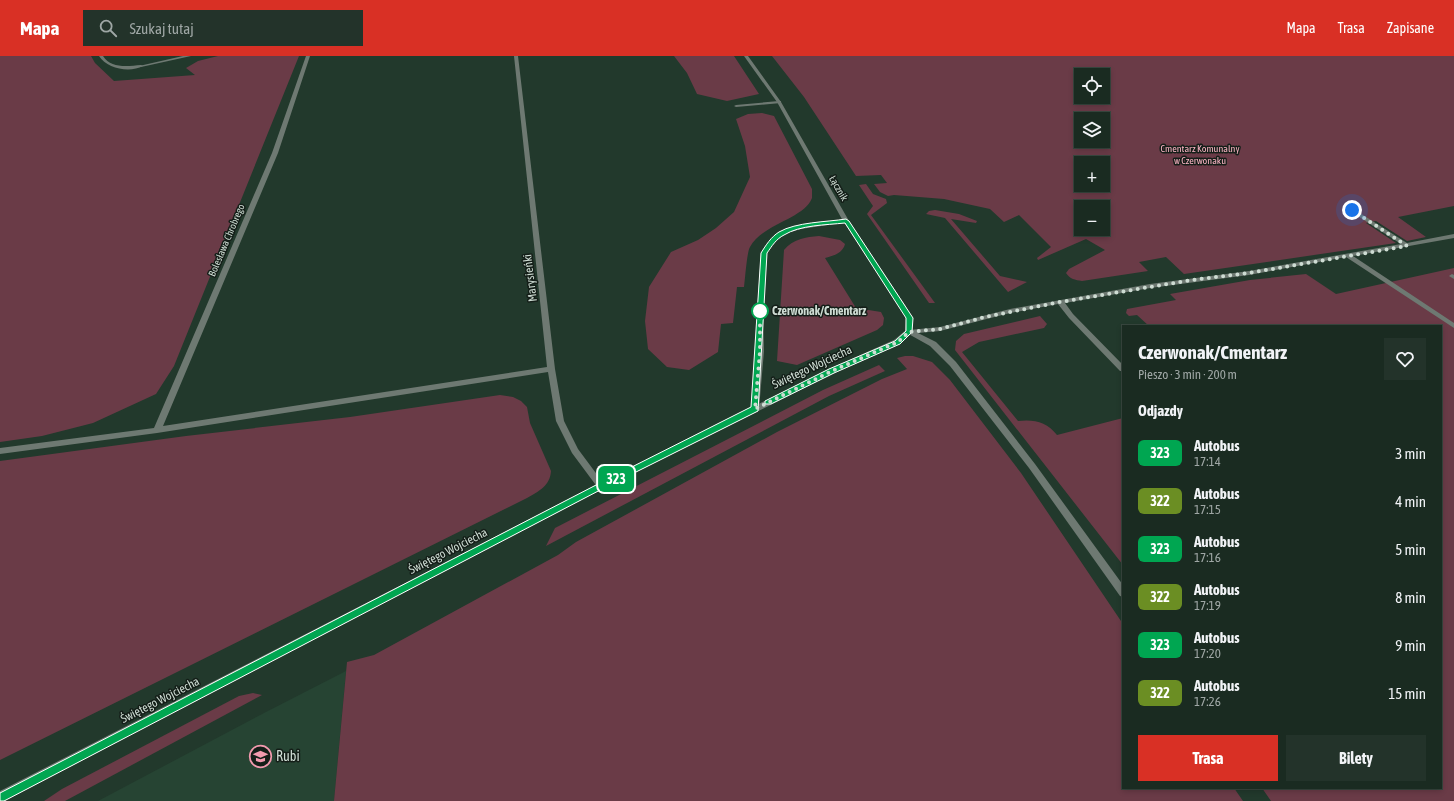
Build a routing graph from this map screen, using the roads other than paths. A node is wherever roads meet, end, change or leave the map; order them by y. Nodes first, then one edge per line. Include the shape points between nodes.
1 (101, 56) edge
2 (189, 56) edge
3 (308, 56) edge
4 (516, 56) edge
5 (746, 56) edge
6 (779, 102) junction
7 (736, 106) dead end
8 (1352, 210) dead end
9 (846, 221) junction
10 (1454, 236) edge
11 (1407, 246) junction
12 (1348, 256) junction
13 (1060, 302) junction
14 (1454, 326) edge
15 (909, 332) junction
16 (1122, 368) edge
17 (551, 369) junction
18 (755, 409) junction
19 (157, 430) junction
20 (0, 451) edge
21 (601, 486) junction
22 (1122, 592) edge
23 (0, 798) edge

1 - 2 street via 103,61 110,65 122,67 141,66
3 - 19 street, Bolesława Chrobrego via 275,154
4 - 17 street, Marysieńki
5 - 6 street, Łącznik
6 - 7 street
6 - 9 street, Łącznik
8 - 11 street
9 - 15 street, Łącznik via 906,312 909,318
9 - 18 street via 800,227 782,233 771,242 764,253
10 - 11 street
11 - 12 street
12 - 13 street
12 - 14 street
13 - 15 street via 940,329
13 - 16 street
15 - 18 street, Świętego Wojciecha via 898,342
15 - 22 street via 933,344 958,370 1032,466
17 - 19 street
17 - 21 street, Marysieńki via 560,421 575,451
18 - 21 street, Świętego Wojciecha
19 - 20 street
21 - 23 street, Świętego Wojciecha

